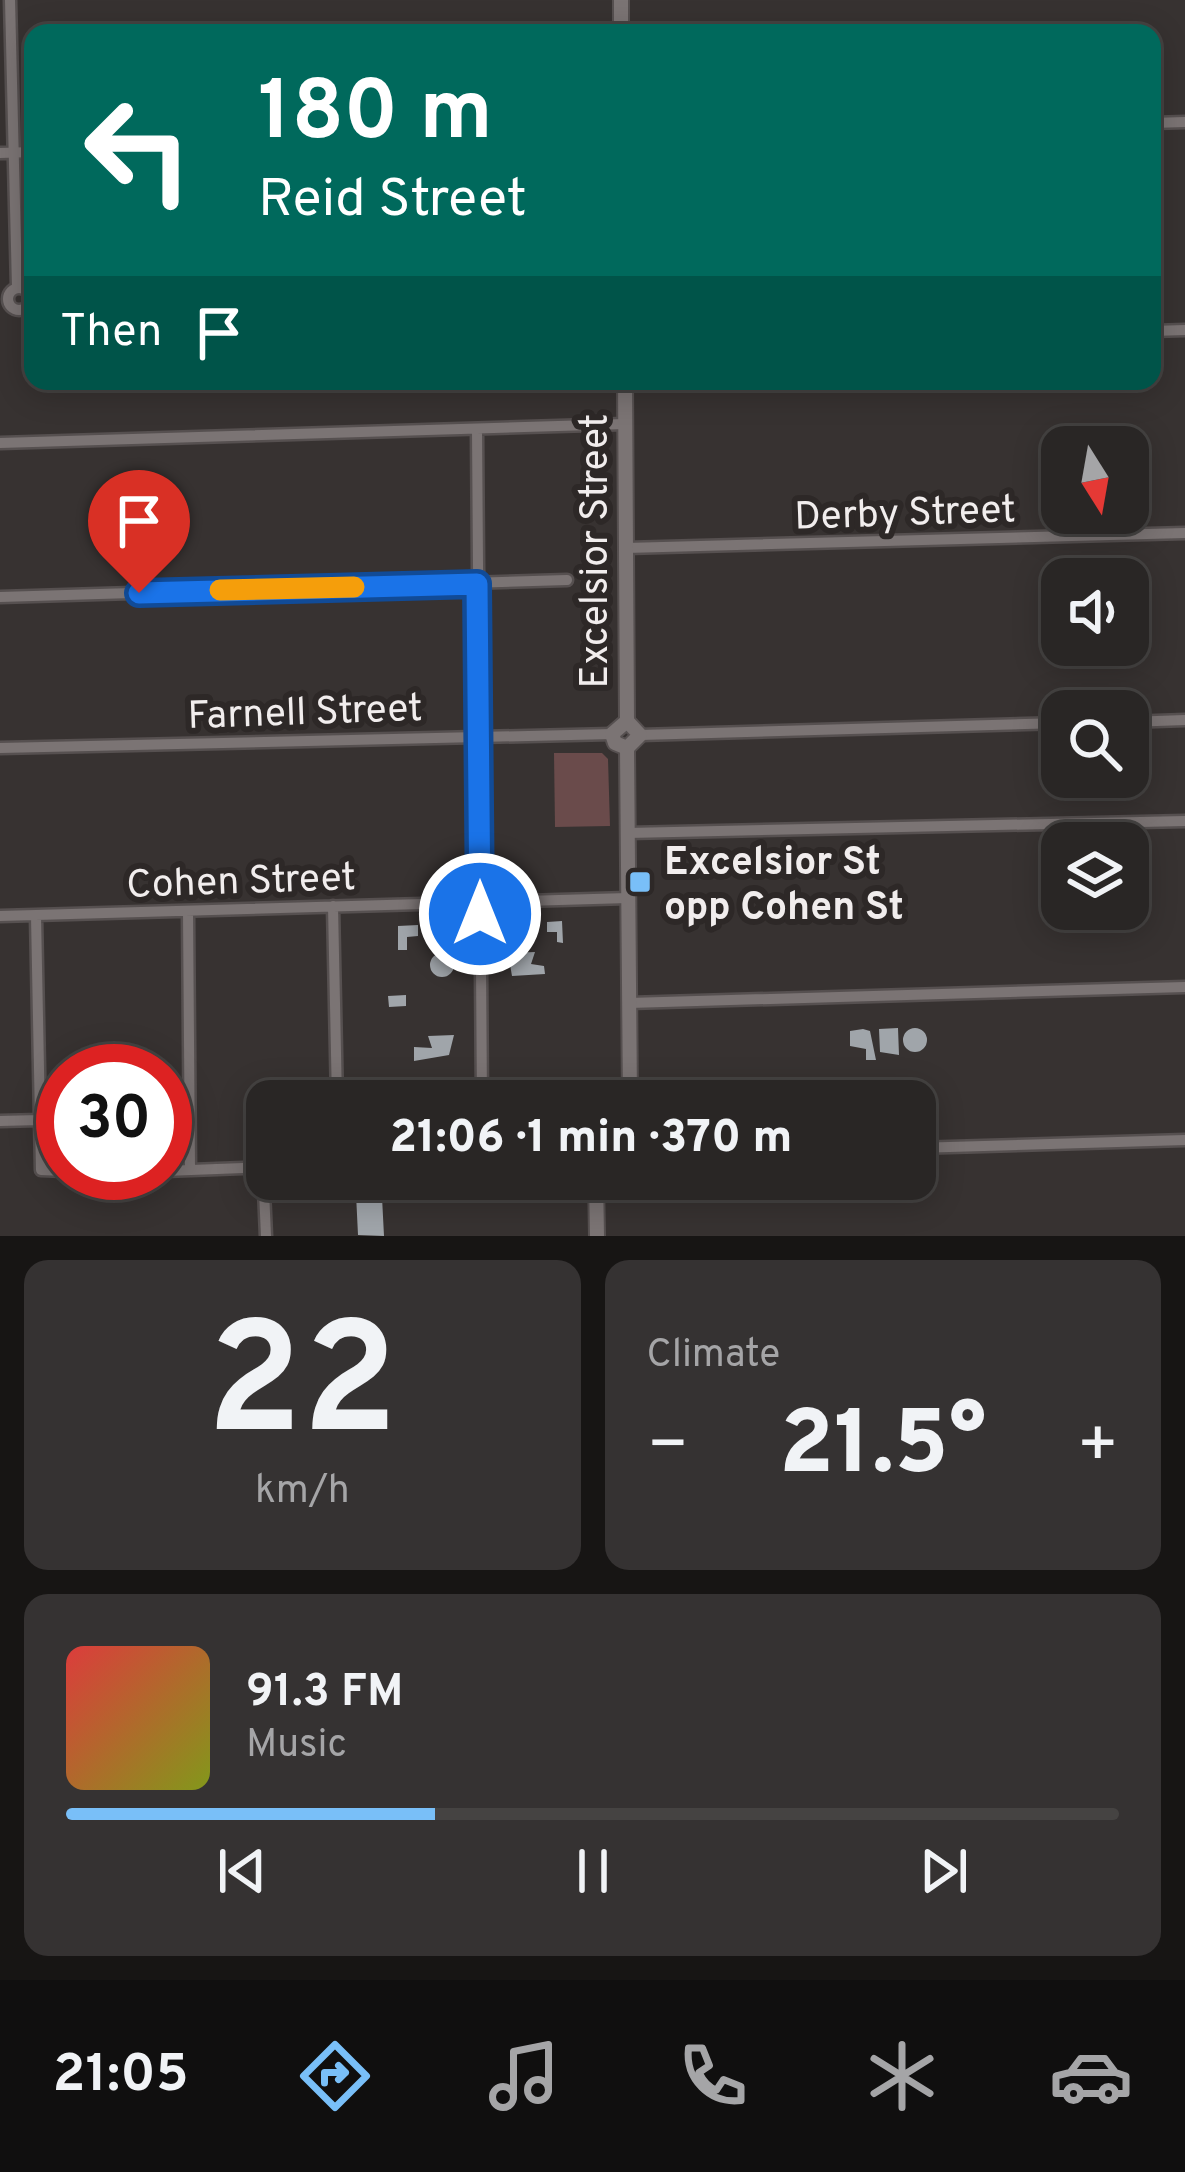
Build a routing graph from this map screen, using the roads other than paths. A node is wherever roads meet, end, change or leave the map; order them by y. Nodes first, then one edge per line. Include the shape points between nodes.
1 (10, 0) edge
2 (7, 153) edge
3 (17, 288) junction
4 (24, 290) edge
5 (4, 302) edge
6 (625, 390) edge
7 (625, 424) junction
8 (476, 430) junction
9 (0, 443) edge
10 (1185, 533) edge
11 (626, 548) junction
12 (567, 580) dead end
13 (477, 584) junction
14 (0, 596) edge
15 (1185, 720) edge
16 (627, 721) junction
17 (1149, 721) edge
18 (1041, 725) edge
19 (612, 734) junction
20 (479, 735) junction
21 (640, 735) junction
22 (0, 748) edge
23 (627, 748) junction
24 (1185, 821) edge
25 (628, 833) junction
26 (628, 898) junction
27 (480, 901) junction
28 (333, 906) junction
29 (188, 911) junction
30 (0, 916) edge
31 (36, 916) junction
32 (1185, 987) edge
33 (629, 1003) junction
34 (38, 1044) edge
35 (189, 1044) edge
36 (337, 1080) edge
37 (482, 1080) edge
38 (630, 1080) edge
39 (36, 1120) edge
40 (0, 1121) edge
41 (1185, 1140) edge
42 (936, 1147) edge
43 (246, 1168) edge
44 (192, 1170) edge
45 (265, 1200) edge
46 (596, 1200) edge
47 (266, 1236) edge
48 (597, 1236) edge

1 - 2 street
2 - 3 street
3 - 4 street
3 - 5 street
6 - 7 street, Excelsior Street
7 - 8 street
7 - 11 street, Excelsior Street
8 - 9 street
8 - 13 street
10 - 11 street, Derby Street
11 - 16 street, Excelsior Street
12 - 13 street
13 - 14 street
13 - 20 street
15 - 17 street
16 - 19 street
16 - 21 street
18 - 21 street
19 - 20 street, Farnell Street
19 - 23 street
20 - 22 street, Farnell Street
20 - 27 street
21 - 23 street
23 - 25 street
24 - 25 street
25 - 26 street
26 - 27 street, Cohen Street
26 - 33 street
27 - 28 street, Cohen Street
27 - 37 street
28 - 29 street, Cohen Street
28 - 36 street
29 - 31 street, Cohen Street
29 - 35 street
30 - 31 street, Cohen Street
31 - 34 street
32 - 33 street
33 - 38 street
39 - 40 street
41 - 42 street
43 - 44 street
45 - 47 street
46 - 48 street

